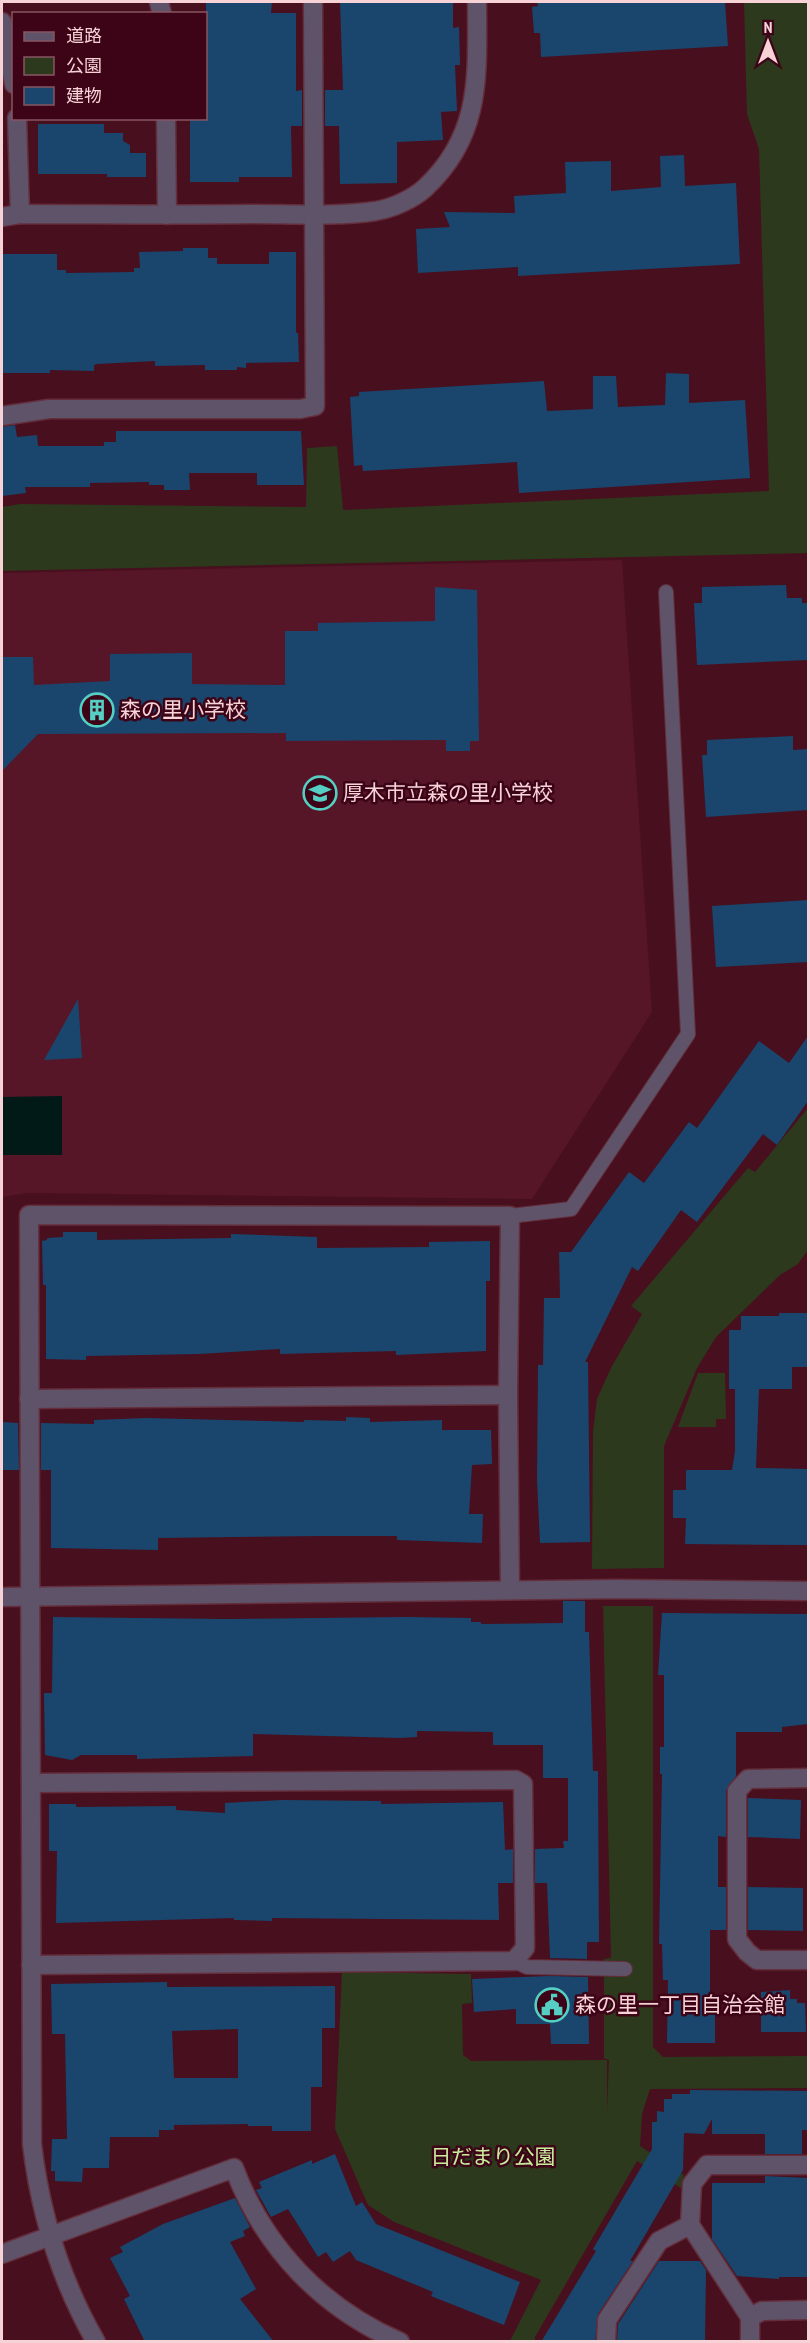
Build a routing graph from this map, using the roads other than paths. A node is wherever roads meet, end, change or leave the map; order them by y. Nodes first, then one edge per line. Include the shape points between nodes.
1 (313, 2) edge
2 (477, 2) edge
3 (2, 22) edge
4 (12, 74) edge
5 (16, 120) edge
6 (166, 120) edge
7 (20, 214) junction
8 (315, 214) junction
9 (167, 215) junction
10 (2, 217) edge
11 (2, 416) edge
12 (666, 592) dead end
13 (510, 1216) junction
14 (508, 1395) junction
15 (29, 1399) junction
16 (510, 1590) junction
17 (808, 1591) edge
18 (28, 1596) junction
19 (2, 1597) edge
20 (808, 1778) edge
21 (31, 1783) junction
22 (808, 1960) edge
23 (514, 1961) junction
24 (31, 1965) junction
25 (625, 1969) dead end
26 (808, 2165) edge
27 (690, 2225) junction
28 (51, 2236) junction
29 (2, 2254) edge
30 (808, 2310) edge
31 (750, 2317) junction
32 (96, 2342) edge
33 (400, 2342) edge
34 (606, 2342) edge
35 (750, 2342) edge

1 - 8 street
2 - 8 street via 476,96 457,147 438,174 403,202 378,211
3 - 4 street
5 - 7 street
6 - 9 street
7 - 9 street
7 - 10 street
8 - 9 street
8 - 11 street via 315,406 49,409
12 - 13 lane via 688,1034 571,1209
13 - 14 street
13 - 15 street via 28,1215
14 - 15 street
14 - 16 street
15 - 18 street
16 - 17 street
16 - 18 street
18 - 19 street
18 - 21 street
20 - 22 street via 748,1779 737,1791 736,1868 737,1939 747,1952 756,1960
21 - 23 street via 516,1780 523,1784 525,1948
21 - 24 street
23 - 24 street
23 - 25 lane via 527,1967
24 - 28 street via 32,2144
26 - 27 street via 707,2165 692,2184
27 - 31 street
27 - 34 street via 659,2241 607,2320
28 - 29 street
28 - 32 street
28 - 33 street via 234,2168 256,2218 282,2255 312,2287 344,2313
30 - 31 street via 762,2311
31 - 35 street

